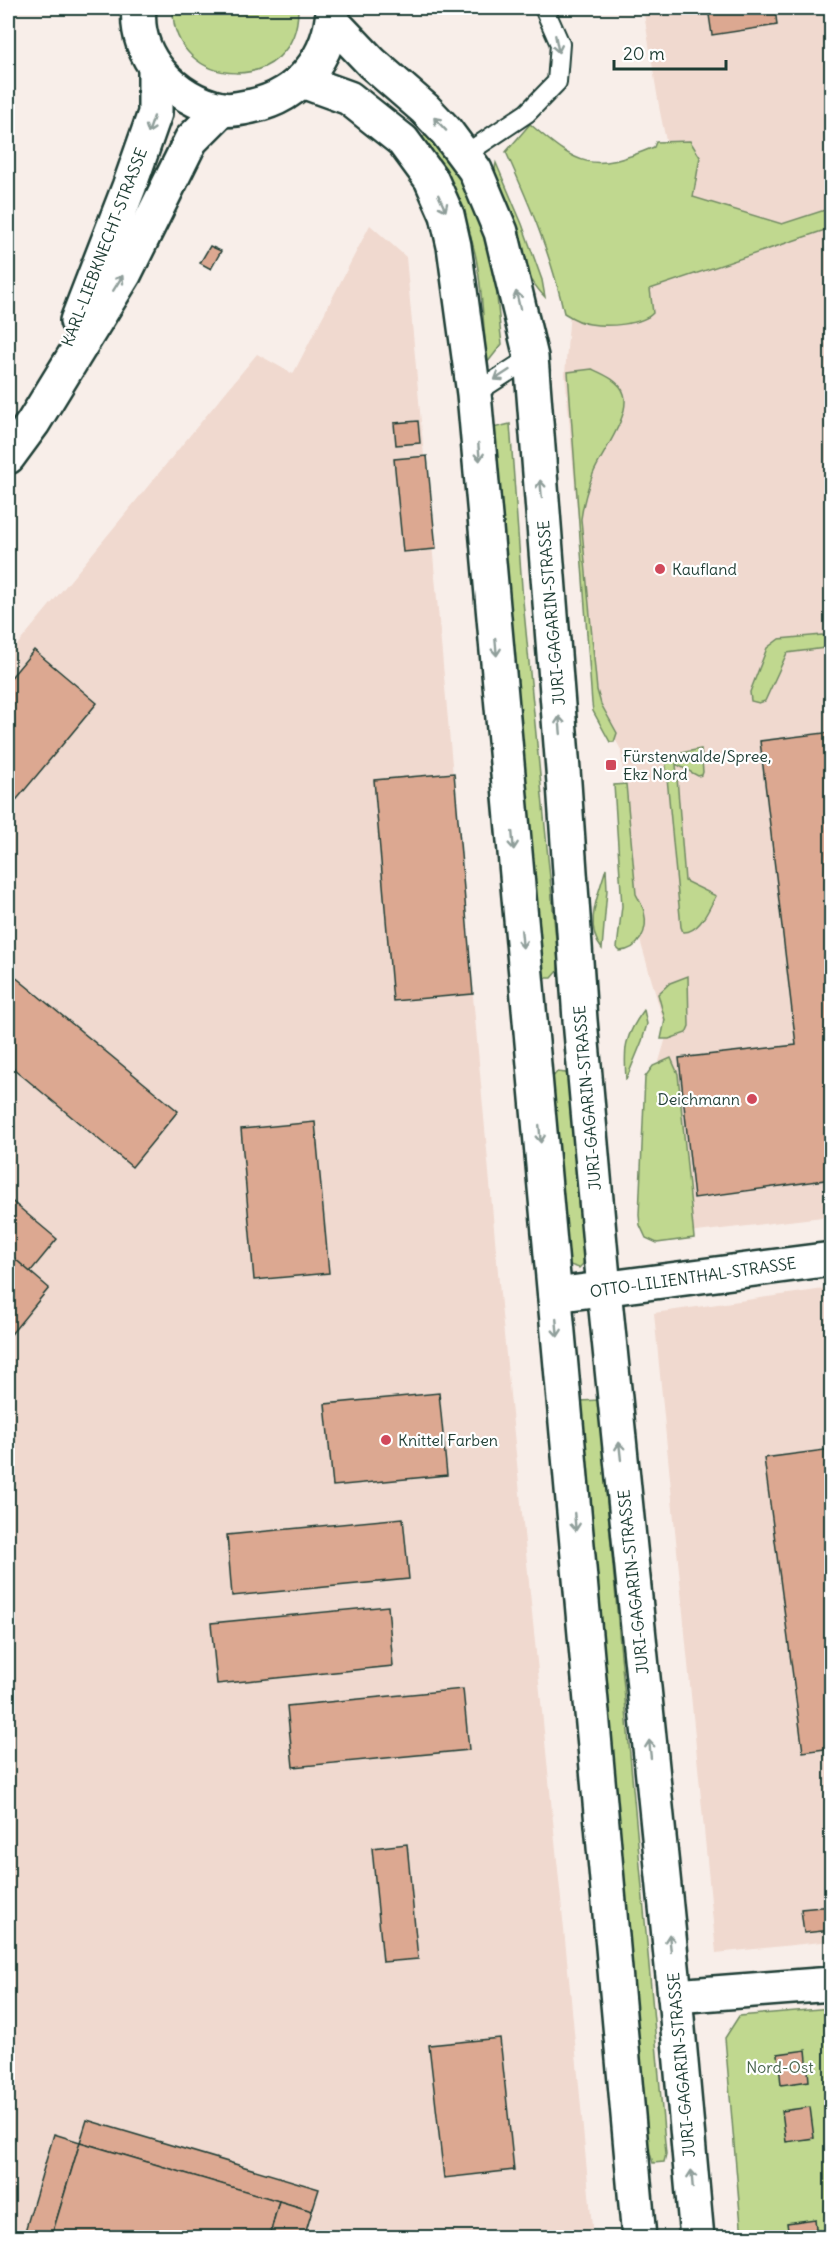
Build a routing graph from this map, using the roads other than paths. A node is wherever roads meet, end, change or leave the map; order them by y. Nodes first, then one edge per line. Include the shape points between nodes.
1 (139, 8) edge
2 (544, 8) edge
3 (333, 15) edge
4 (155, 68) junction
5 (302, 81) junction
6 (222, 109) junction
7 (464, 155) junction
8 (531, 357) junction
9 (474, 394) junction
10 (33, 423) junction
11 (8, 457) edge
12 (831, 1259) edge
13 (604, 1289) junction
14 (555, 1295) junction
15 (831, 1984) edge
16 (675, 1996) junction
17 (639, 2238) edge
18 (697, 2238) edge

1 - 4 street via 140,34
2 -> 7 lane via 560,44 557,82 527,113
3 - 5 street via 322,53
7 -> 3 street, JURI-GAGARIN-STRASSE via 425,109 372,63
4 - 6 street via 175,89
4 -> 10 street, KARL-LIEBKNECHT-STRASSE via 155,113 82,308
5 - 6 street via 271,100
5 -> 9 street via 349,98 403,141 430,179 447,215
10 -> 6 street, KARL-LIEBKNECHT-STRASSE via 125,273 191,140
8 -> 7 street, JURI-GAGARIN-STRASSE via 501,232 475,170
8 -> 9 lane
13 -> 8 street, JURI-GAGARIN-STRASSE
9 -> 14 street
10 - 11 street, KARL-LIEBKNECHT-STRASSE
12 - 13 street, OTTO-LILIENTHAL-STRASSE
13 - 14 street, OTTO-LILIENTHAL-STRASSE
16 -> 13 street, JURI-GAGARIN-STRASSE
14 -> 17 street
15 - 16 street
18 -> 16 street, JURI-GAGARIN-STRASSE

